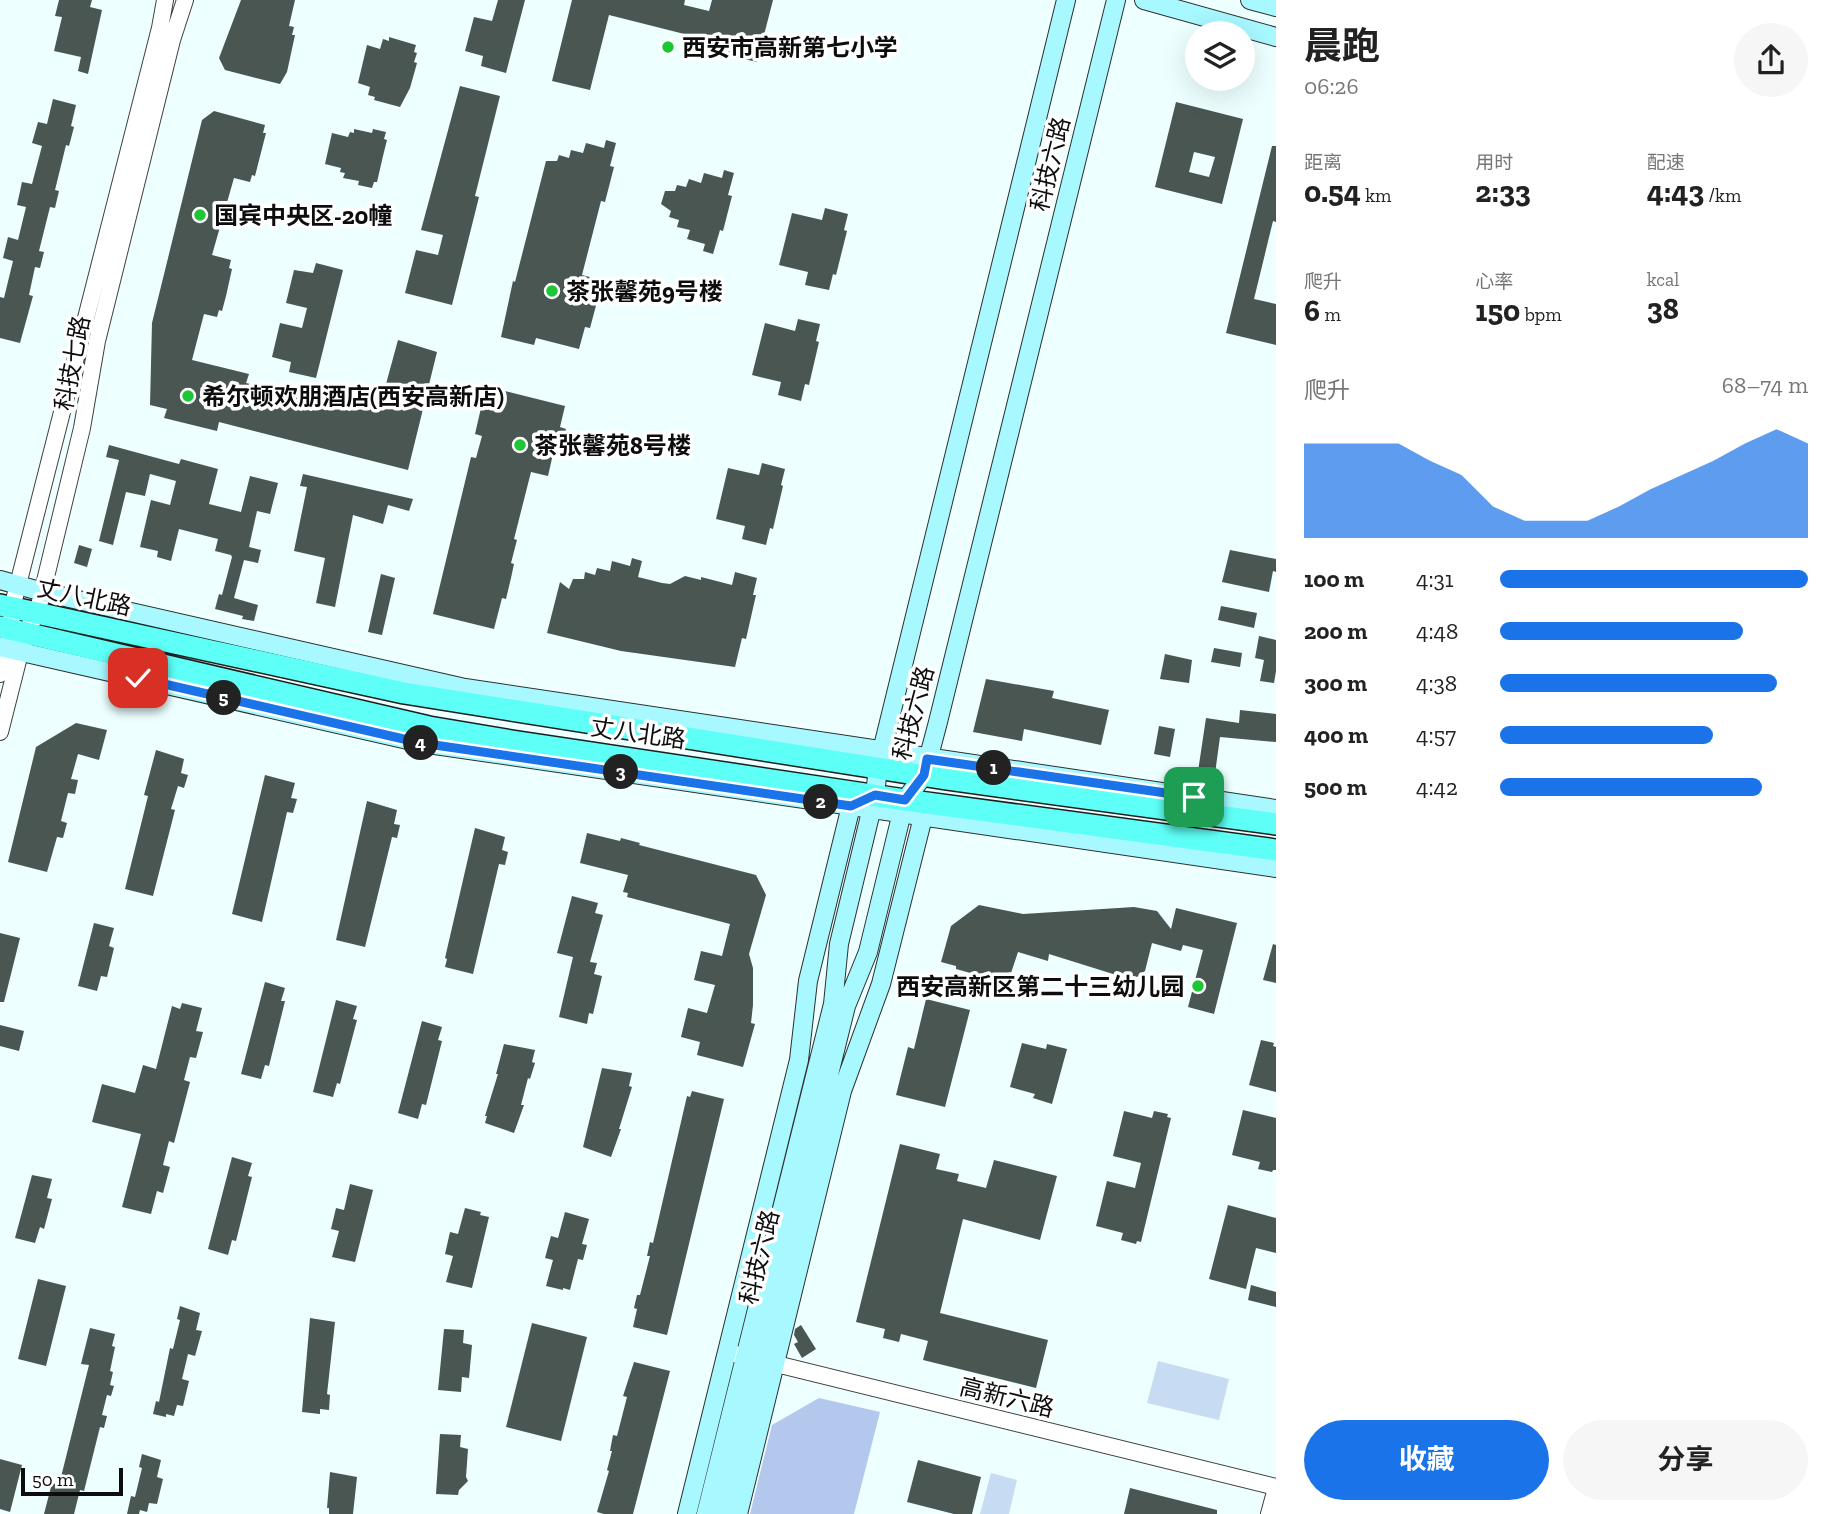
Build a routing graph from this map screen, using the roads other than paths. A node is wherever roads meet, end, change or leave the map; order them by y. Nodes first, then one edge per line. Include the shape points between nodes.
1 (165, 0) edge
2 (185, 0) edge
3 (1066, 0) edge
4 (1116, 0) edge
5 (1144, 0) edge
6 (1250, 0) edge
7 (1276, 7) edge
8 (1276, 37) edge
9 (0, 580) edge
10 (18, 584) junction
11 (43, 592) junction
12 (6, 607) edge
13 (37, 614) junction
14 (10, 639) edge
15 (0, 674) edge
16 (0, 732) edge
17 (880, 760) junction
18 (925, 767) junction
19 (873, 802) junction
20 (851, 806) junction
21 (903, 807) junction
22 (1276, 809) edge
23 (923, 817) junction
24 (1276, 824) edge
25 (1276, 850) edge
26 (1276, 867) edge
27 (727, 1352) junction
28 (760, 1360) junction
29 (1276, 1487) edge
30 (687, 1514) edge
31 (706, 1514) edge
32 (720, 1514) edge
33 (738, 1514) edge
34 (1269, 1514) edge

1 - 10 street, 科技七路
2 - 11 street, 科技七路 via 101,328
3 - 17 main road, 科技六路
4 - 18 main road, 科技六路
5 - 8 main road
6 - 7 main road
9 - 10 main road
10 - 11 main road
10 - 12 street, 科技七路
11 - 13 street, 科技七路
11 - 17 main road via 465,688
12 - 13 main road, 丈八北路
12 - 14 street, 科技七路
13 - 14 street, 科技七路
13 - 17 main road, 丈八北路 via 404,693
14 - 15 street, 科技七路
14 - 16 street, 科技七路
14 - 19 main road, 丈八北路 via 429,727
14 - 20 main road via 421,743
17 - 18 main road, 丈八北路
17 - 19 main road, 科技六路
18 - 21 main road, 科技六路
18 - 22 main road
18 - 24 main road, 丈八北路
19 - 20 main road
19 - 21 main road, 丈八北路
19 - 28 main road, 科技六路 via 839,944 833,1004
20 - 27 main road via 808,981 799,1060
21 - 23 main road
21 - 25 main road, 丈八北路
21 - 28 main road, 科技六路 via 867,952 846,1006
23 - 26 main road
23 - 28 main road via 881,984 842,1091
27 - 28 street, 高新六路
27 - 30 main road
28 - 29 street, 高新六路
28 - 31 main road, 科技六路
28 - 32 main road, 科技六路
28 - 33 main road
29 - 34 street

